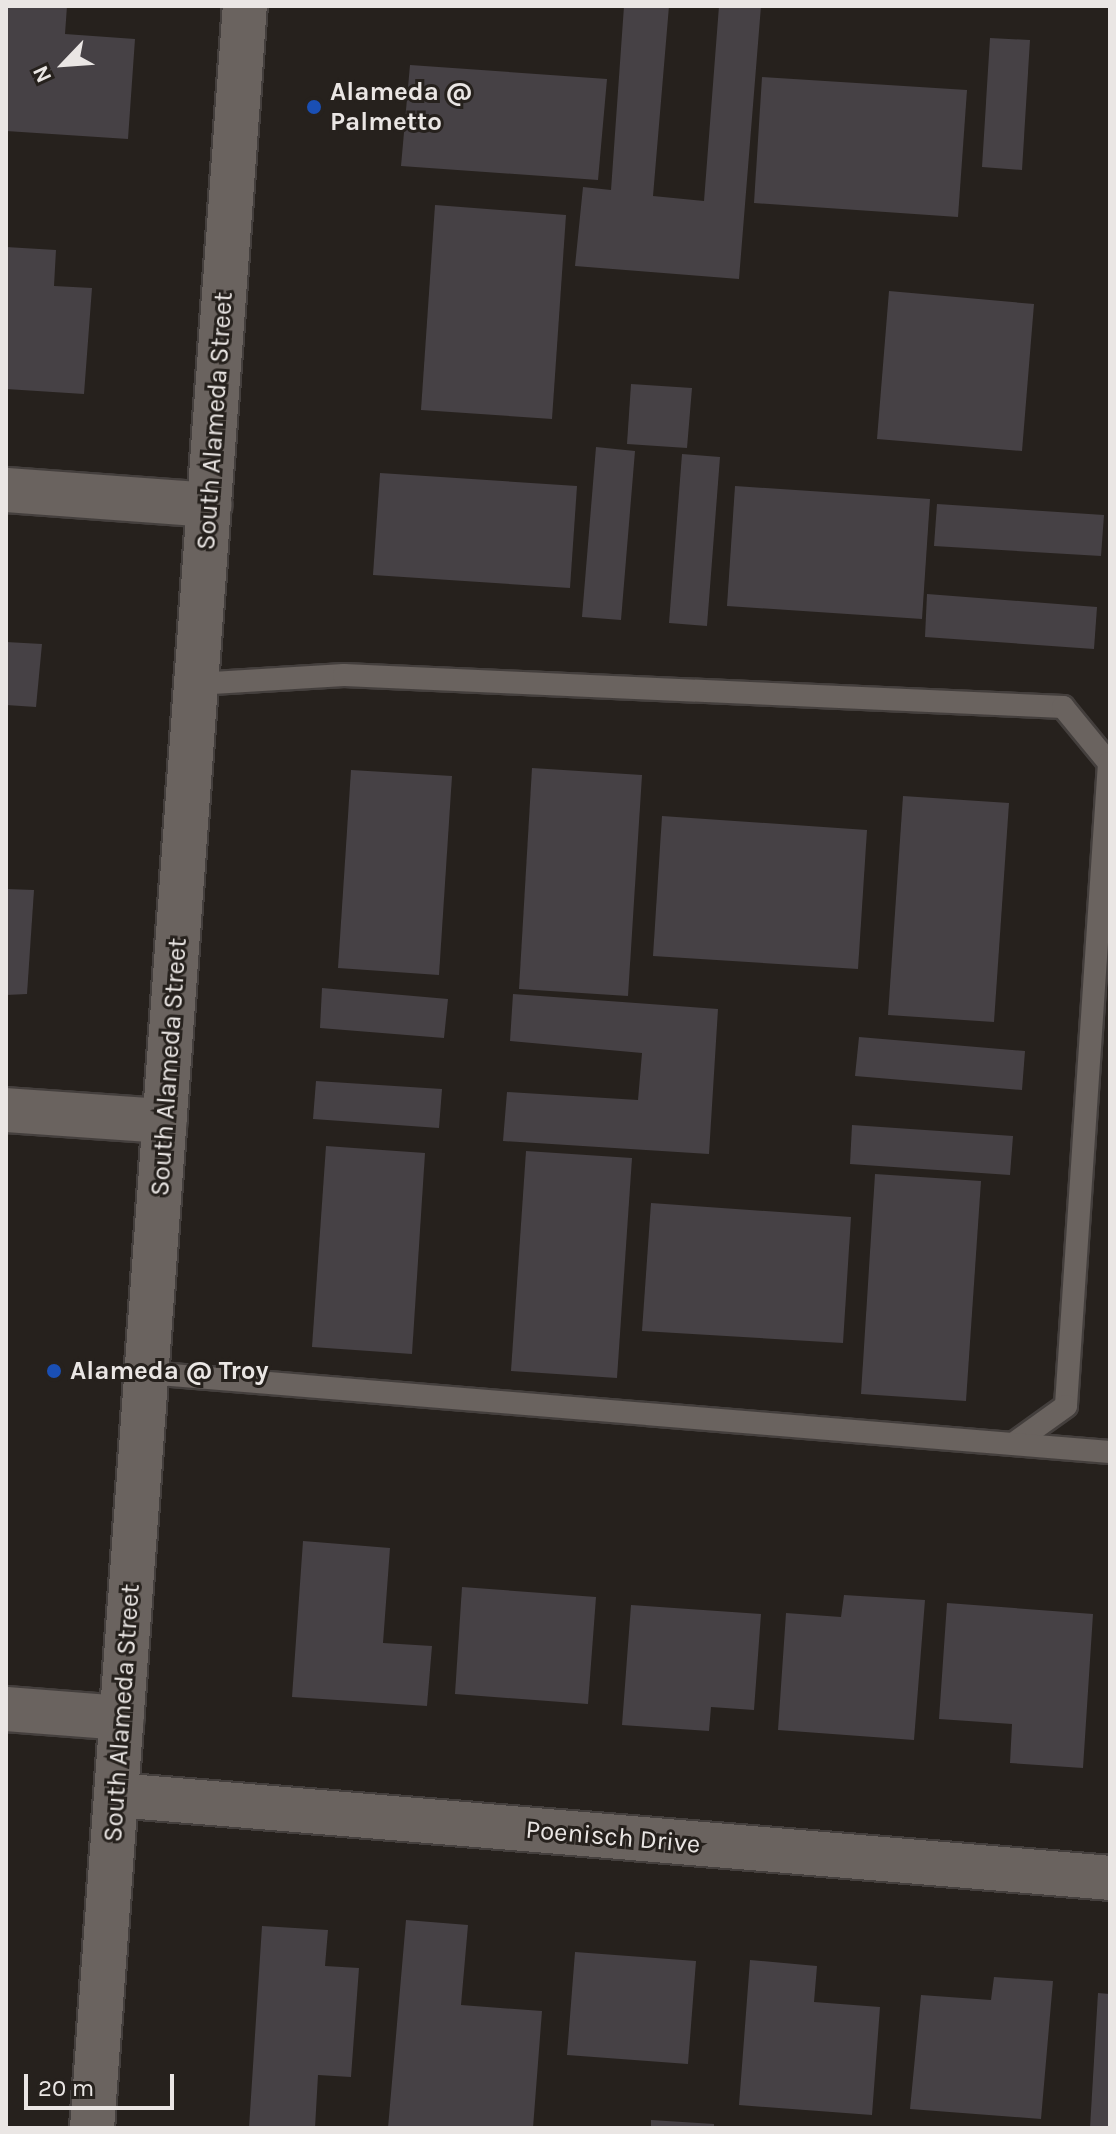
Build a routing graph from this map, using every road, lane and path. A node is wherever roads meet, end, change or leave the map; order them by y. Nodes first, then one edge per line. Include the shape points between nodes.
1 (245, 6) edge
2 (6, 490) edge
3 (209, 505) junction
4 (196, 684) junction
5 (6, 1110) edge
6 (165, 1121) junction
7 (147, 1373) junction
8 (1013, 1444) junction
9 (1110, 1452) edge
10 (6, 1709) edge
11 (122, 1718) junction
12 (116, 1795) junction
13 (1110, 1878) edge
14 (92, 2128) edge

1 - 3 main road, South Alameda Street
2 - 3 main road
3 - 4 main road, South Alameda Street
4 - 6 main road, South Alameda Street
4 - 8 lane via 344,675 1063,707 1109,763 1066,1406
5 - 6 main road
6 - 7 main road, South Alameda Street
7 - 8 lane
7 - 11 main road, South Alameda Street
8 - 9 lane
10 - 11 main road
11 - 12 main road, South Alameda Street
12 - 13 main road, Poenisch Drive
12 - 14 main road, South Alameda Street

